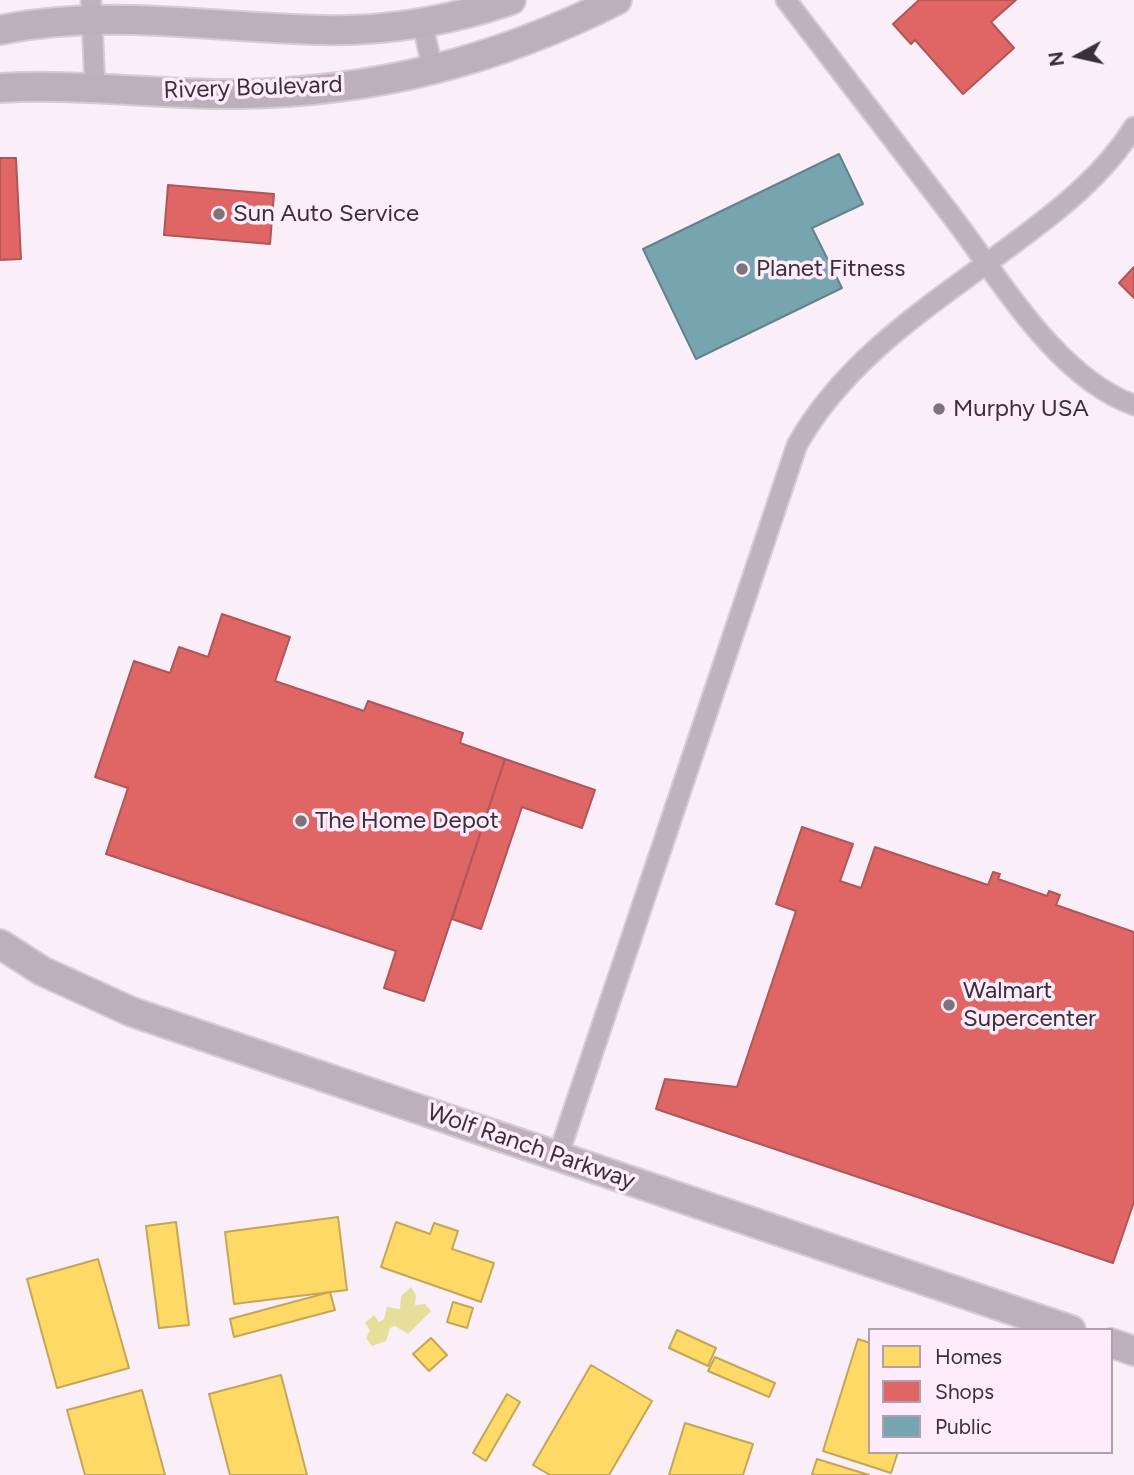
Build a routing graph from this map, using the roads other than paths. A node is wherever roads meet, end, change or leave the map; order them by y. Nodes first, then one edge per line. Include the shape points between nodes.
1 (511, 0) edge
2 (617, 0) edge
3 (786, 0) edge
4 (92, 9) edge
5 (422, 21) junction
6 (0, 30) edge
7 (433, 71) junction
8 (95, 87) junction
9 (0, 88) edge
10 (1134, 127) edge
11 (988, 263) junction
12 (1134, 405) edge
13 (0, 944) edge
14 (558, 1156) junction
15 (1065, 1328) edge
16 (1113, 1344) edge
17 (1134, 1351) edge

1 - 5 street
2 - 7 street, Rivery Boulevard via 494,54
3 - 11 street
4 - 5 street via 156,19 325,31
4 - 6 street
4 - 8 street
5 - 7 street
7 - 8 street, Rivery Boulevard via 300,92 178,93
8 - 9 street, Rivery Boulevard
10 - 11 street via 1090,182
11 - 12 street via 1028,319 1068,362 1090,382
11 - 14 street via 853,369 796,445
13 - 14 street, Wolf Ranch Parkway via 42,971 132,1012
14 - 15 street, Wolf Ranch Parkway
16 - 17 street

